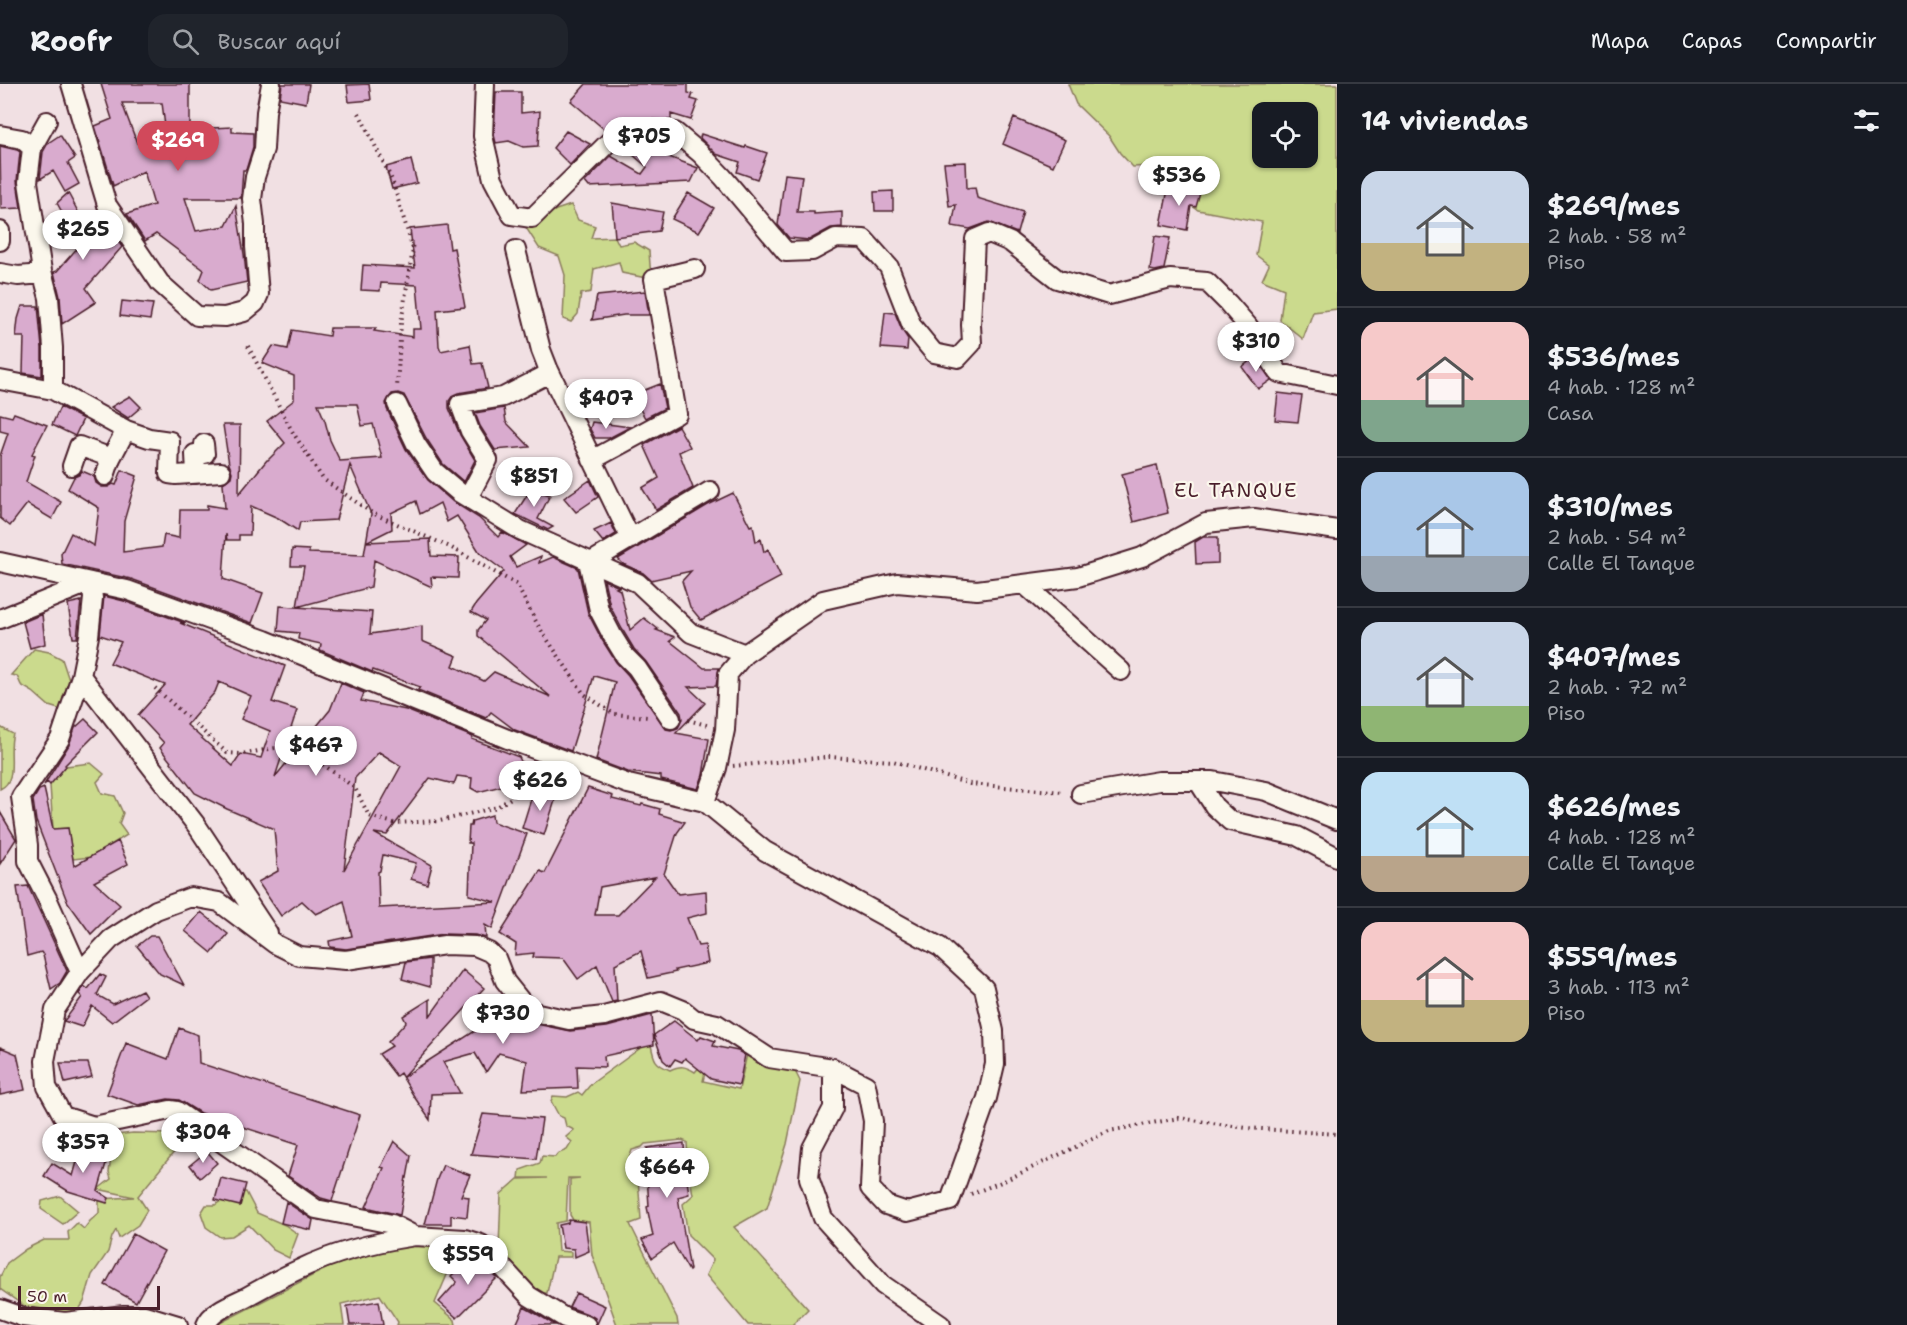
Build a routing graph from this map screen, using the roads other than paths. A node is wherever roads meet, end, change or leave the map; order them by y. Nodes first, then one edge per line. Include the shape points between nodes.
1 (71, 84) edge
2 (270, 84) edge
3 (485, 84) edge
4 (47, 121) dead end
5 (0, 135) edge
6 (32, 148) junction
7 (0, 231) edge
8 (0, 241) edge
9 (516, 250) dead end
10 (695, 269) dead end
11 (0, 273) edge
12 (43, 274) junction
13 (547, 366) junction
14 (0, 380) edge
15 (1337, 384) edge
16 (53, 390) junction
17 (397, 404) road end
18 (126, 430) junction
19 (204, 444) dead end
20 (111, 458) junction
21 (592, 460) junction
22 (72, 466) dead end
23 (221, 472) dead end
24 (196, 474) junction
25 (105, 476) dead end
26 (710, 491) dead end
27 (468, 498) junction
28 (1337, 530) edge
29 (631, 539) junction
30 (0, 562) edge
31 (589, 562) junction
32 (91, 582) junction
33 (1024, 584) junction
34 (0, 619) edge
35 (745, 654) junction
36 (1121, 671) dead end
37 (81, 676) junction
38 (671, 719) road end
39 (1197, 781) junction
40 (1081, 794) road end
41 (705, 802) junction
42 (1337, 820) edge
43 (1337, 857) edge
44 (275, 944) junction
45 (81, 972) junction
46 (833, 1068) junction
47 (415, 1236) junction
48 (0, 1309) edge
49 (178, 1325) edge
50 (206, 1325) edge
51 (586, 1325) edge
52 (941, 1325) edge

1 - 2 street via 107,204 160,283 197,316 225,317 244,312 259,294 252,199 264,149
3 - 15 street via 483,136 494,179 512,215 532,218 612,139 642,130 675,132 723,177 786,252 812,251 836,238 864,239 889,267 912,326 934,353 958,358 972,343 975,239 989,233 1010,242 1056,279 1109,295 1170,279 1207,282 1248,326 1279,373
4 - 6 street
5 - 6 street via 22,139
6 - 12 street via 28,193
7 - 8 street
9 - 13 street
10 - 21 street via 654,279 677,414
11 - 12 street
12 - 16 street via 49,298
13 - 21 street
13 - 27 street via 550,373 503,397 460,404 470,431 488,460
14 - 16 street
16 - 18 street
17 - 27 street via 435,472
18 - 20 street
18 - 24 street via 170,441 169,474
19 - 24 street via 205,454 195,454
20 - 22 street via 79,446
20 - 25 street
21 - 29 street
23 - 24 street
26 - 29 street
27 - 31 street via 520,530
28 - 33 street via 1254,518 1206,523 1142,557 1078,577
29 - 31 street
30 - 32 street
31 - 35 street via 638,584 692,633
31 - 38 street via 599,610 612,635
32 - 34 street
32 - 37 street via 90,627
32 - 41 street via 127,590 265,640 628,784
33 - 35 street via 977,590 897,584 823,600
33 - 36 street
35 - 41 street via 728,674 725,730
37 - 44 street via 197,826
37 - 45 street via 60,739 21,797 28,861
39 - 40 street via 1159,781
39 - 42 street via 1266,791
39 - 43 street via 1214,806 1230,820 1297,836
41 - 46 street via 765,851 940,948 984,988 994,1031 995,1064 987,1098 950,1201 907,1212 886,1206 870,1188 873,1121 866,1084
44 - 45 street via 219,902 191,897 156,910 111,939
44 - 46 street via 299,956 346,960 445,945 475,946 496,958 505,981 529,1011 569,1020 604,1016 661,1001 694,1019 717,1024 769,1058
45 - 47 street via 56,1010 45,1061 47,1087 63,1116 94,1126 177,1111 316,1209 392,1224
46 - 52 street via 833,1108 812,1148 809,1178 823,1218 883,1285
47 - 50 street via 391,1239 301,1268 225,1308
47 - 51 street via 465,1239 481,1244 530,1296 565,1318
48 - 49 street via 23,1317 65,1322 145,1315

